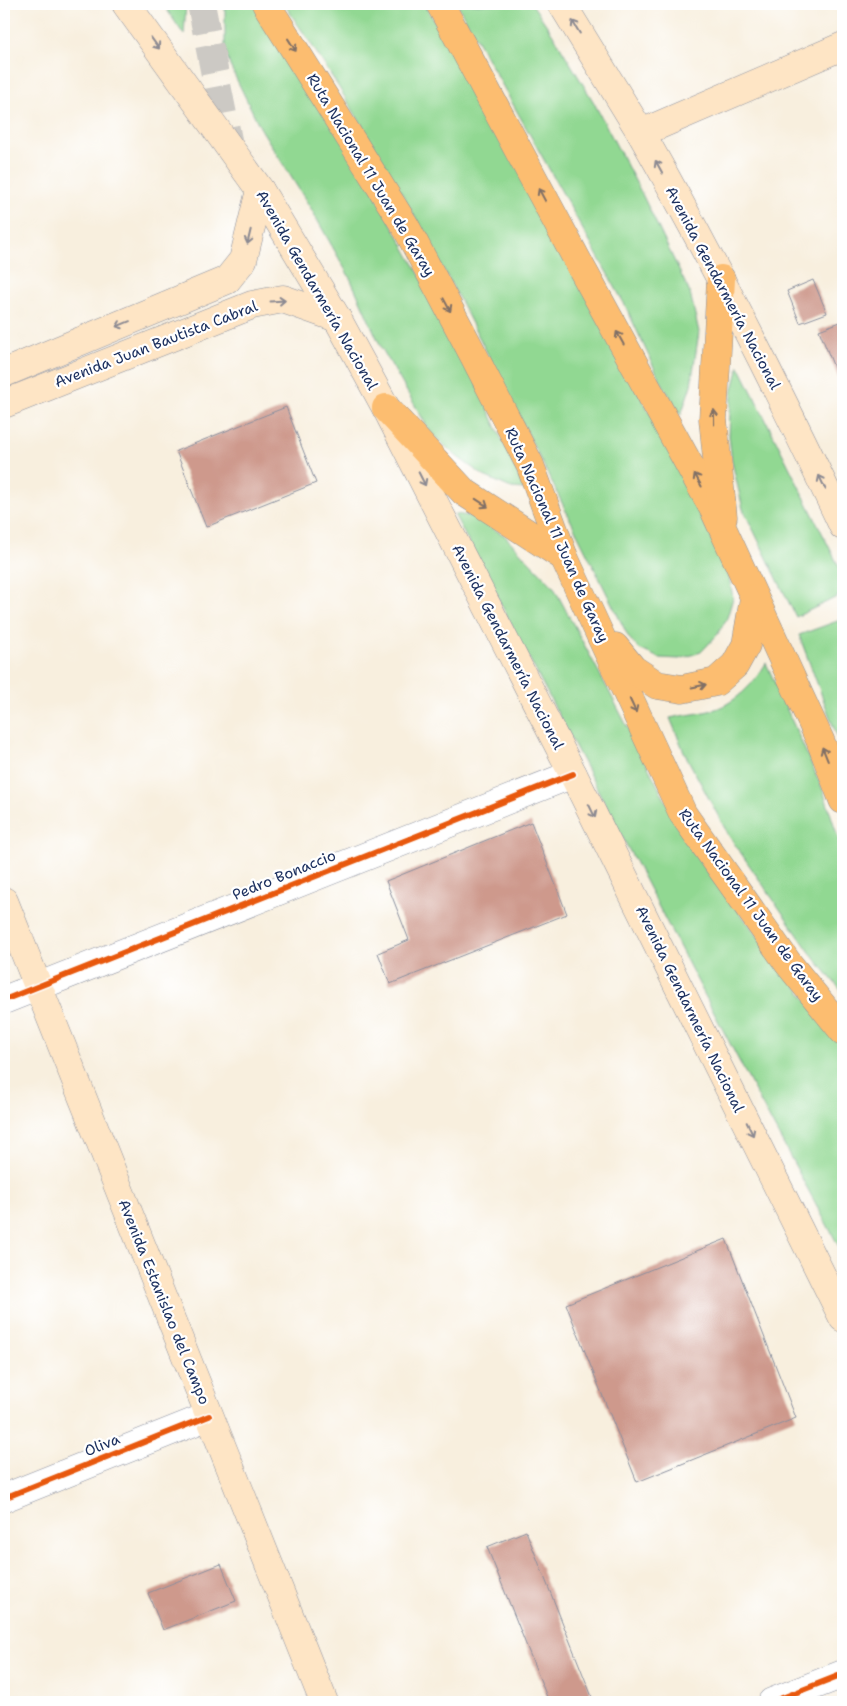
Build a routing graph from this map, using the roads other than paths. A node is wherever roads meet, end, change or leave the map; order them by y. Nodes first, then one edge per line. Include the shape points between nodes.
1 (126, 4) edge
2 (266, 4) edge
3 (440, 4) edge
4 (562, 4) edge
5 (843, 46) edge
6 (641, 133) junction
7 (260, 190) junction
8 (721, 279) junction
9 (337, 318) junction
10 (4, 373) edge
11 (4, 404) edge
12 (386, 408) junction
13 (843, 526) edge
14 (725, 536) junction
15 (564, 557) junction
16 (754, 598) junction
17 (592, 618) junction
18 (573, 774) junction
19 (843, 800) edge
20 (4, 901) edge
21 (38, 986) junction
22 (4, 1000) edge
23 (843, 1031) edge
24 (843, 1318) edge
25 (209, 1416) junction
26 (4, 1498) edge
27 (843, 1674) edge
28 (324, 1702) edge
29 (772, 1702) edge

1 -> 7 main road, Avenida Gendarmería Nacional
2 -> 15 highway, Ruta Nacional 11 Juan de Garay via 406,229 530,465
14 -> 3 highway via 714,510
6 -> 4 main road, Avenida Gendarmería Nacional
5 - 6 main road
8 -> 6 main road, Avenida Gendarmería Nacional
7 - 9 main road, Avenida Gendarmería Nacional
7 -> 10 main road, Avenida Juan Bautista Cabral via 244,260 227,280
13 -> 8 main road, Avenida Gendarmería Nacional
14 -> 8 highway via 713,418
11 -> 9 main road, Avenida Juan Bautista Cabral via 252,305 283,299
9 - 12 main road, Avenida Gendarmería Nacional
12 -> 15 highway via 464,492
12 -> 18 main road, Avenida Gendarmería Nacional
14 - 16 highway
15 - 17 highway, Ruta Nacional 11 Juan de Garay
17 -> 16 highway via 633,670 657,685 682,690 716,682 736,665 746,645
19 -> 16 highway via 820,740
17 -> 23 highway, Ruta Nacional 11 Juan de Garay via 683,814 788,963
18 - 21 street, Pedro Bonaccio
18 -> 24 main road, Avenida Gendarmería Nacional
20 - 21 main road, Avenida Estanislao del Campo
21 - 22 street, Pedro Bonaccio
21 - 25 main road, Avenida Estanislao del Campo
25 - 26 street, Oliva
25 - 28 main road, Avenida Estanislao del Campo
27 - 29 street

